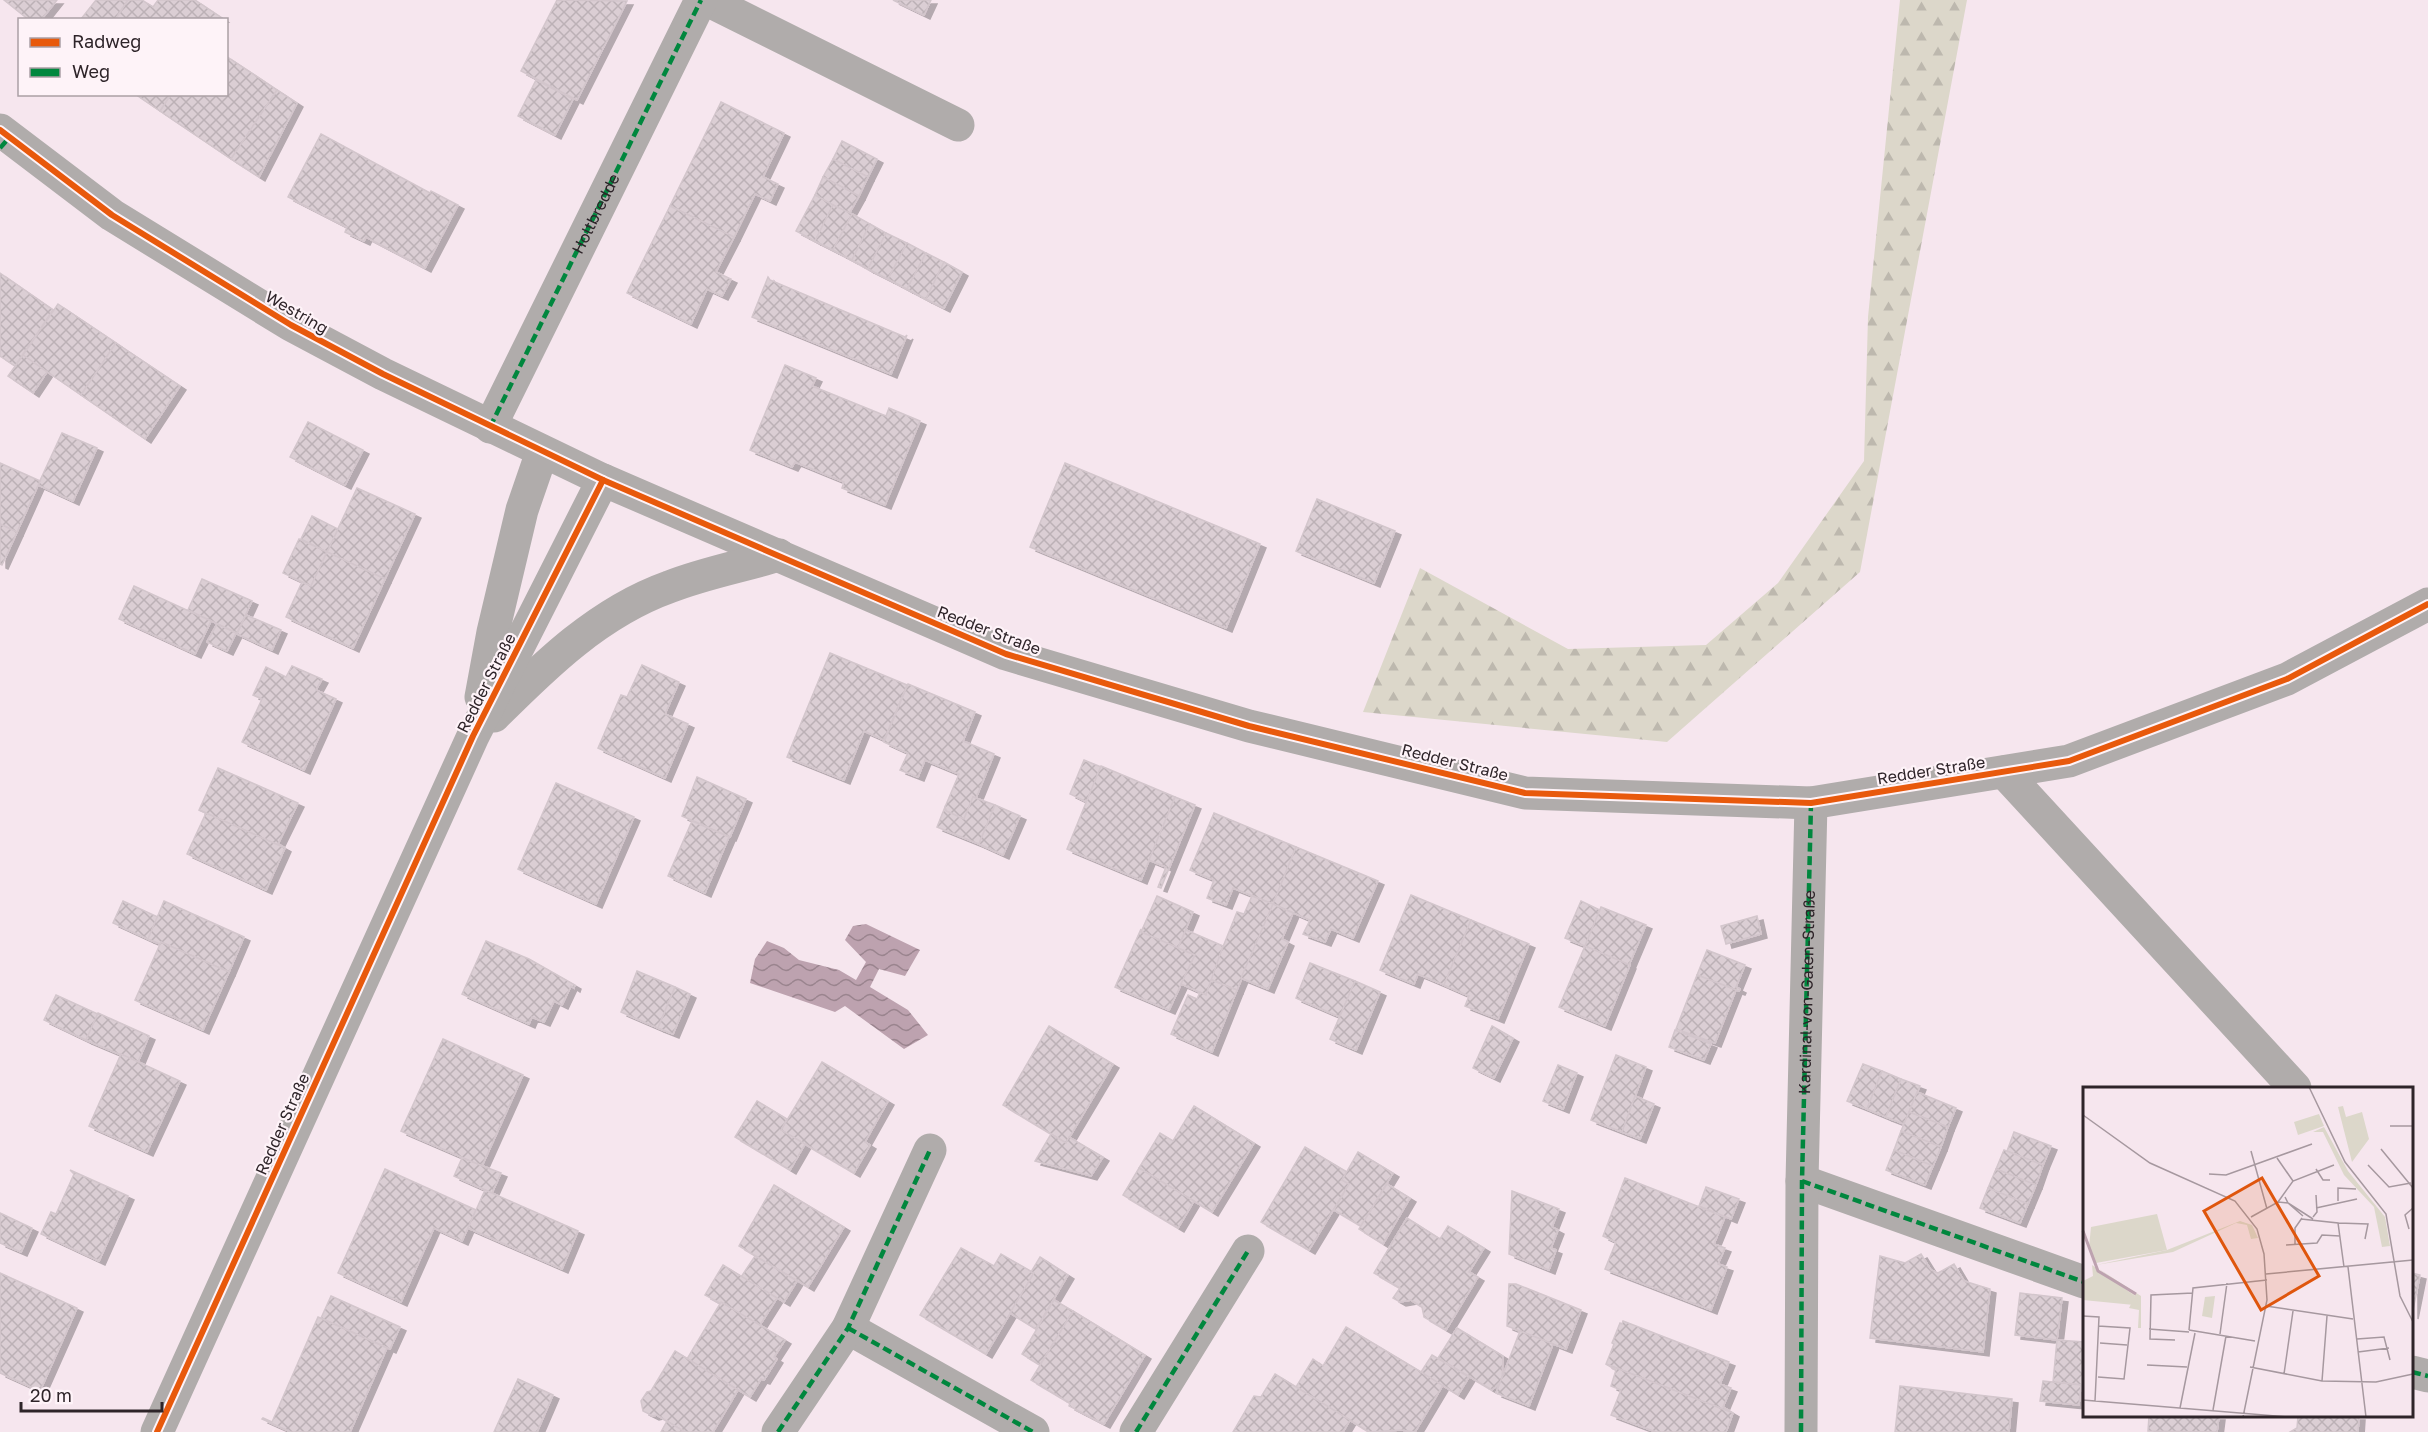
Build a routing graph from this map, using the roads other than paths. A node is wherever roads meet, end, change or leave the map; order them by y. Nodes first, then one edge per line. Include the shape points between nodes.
1 (700, 0) edge
2 (707, 0) edge
3 (958, 125) dead end
4 (3, 139) edge
5 (490, 427) junction
6 (543, 452) junction
7 (603, 480) junction
8 (779, 555) junction
9 (2428, 604) edge
10 (473, 736) junction
11 (2004, 772) junction
12 (1810, 803) junction
13 (2293, 1087) edge
14 (930, 1150) dead end
15 (1802, 1181) junction
16 (1248, 1251) dead end
17 (2083, 1281) edge
18 (848, 1328) junction
19 (2413, 1372) edge
20 (2428, 1376) edge
21 (157, 1432) edge
22 (778, 1432) edge
23 (1033, 1432) edge
24 (1136, 1432) edge
25 (1801, 1432) edge

1 - 5 street, Holtbredde
2 - 3 street
4 - 5 street, Westring via 112,215 291,325
5 - 6 street, Westring
6 - 7 street, Westring
6 - 10 street via 522,510
7 - 8 street, Redder Straße
7 - 10 street, Redder Straße
8 - 10 street via 668,587 596,624 535,675
8 - 12 street, Redder Straße via 1006,654 1249,726 1525,793
9 - 11 street, Redder Straße via 2287,679 2069,761
10 - 21 street, Redder Straße
11 - 12 street, Redder Straße
11 - 13 street
12 - 15 street, Kardinal-von-Galen-Straße
14 - 18 street
15 - 17 street
15 - 25 street, Kardinal-von-Galen-Straße
16 - 24 street
18 - 22 street
18 - 23 street
19 - 20 street

